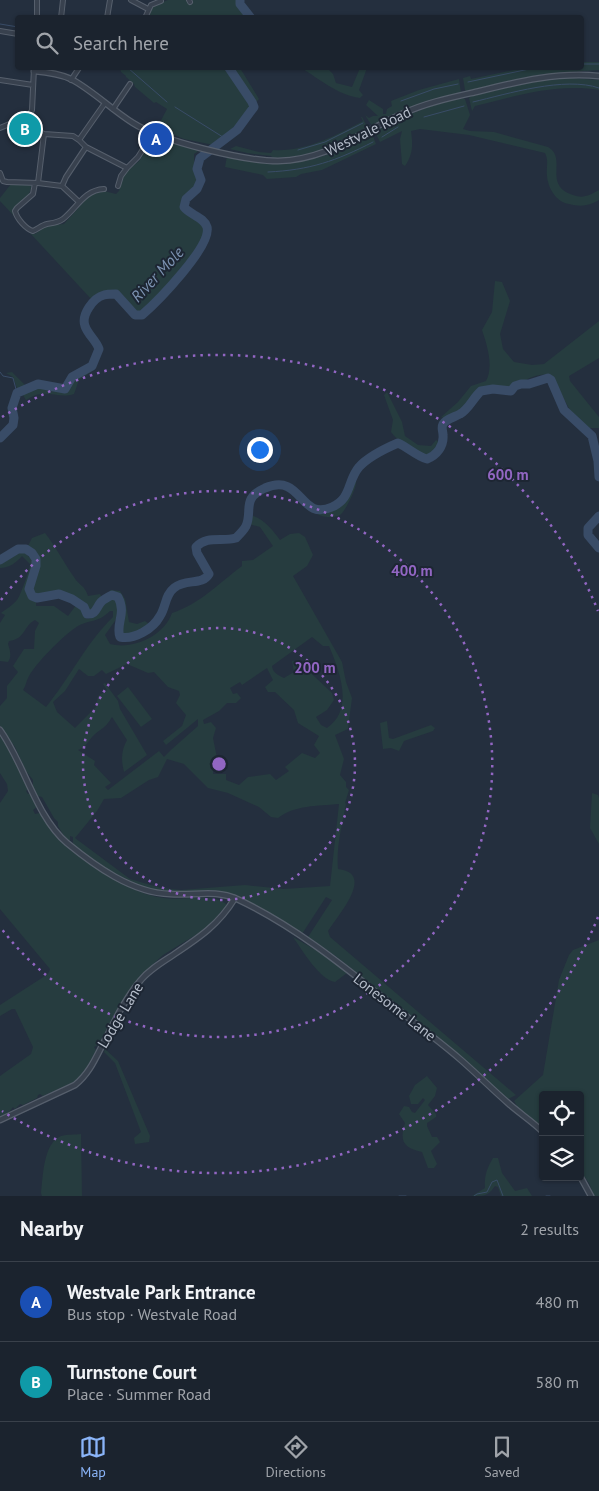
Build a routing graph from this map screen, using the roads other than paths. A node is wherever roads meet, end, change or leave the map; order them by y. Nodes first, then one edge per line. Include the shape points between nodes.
1 (37, 0) edge
2 (63, 0) edge
3 (110, 0) edge
4 (131, 0) edge
5 (161, 1) edge
6 (148, 9) junction
7 (37, 15) edge
8 (61, 15) edge
9 (108, 15) edge
10 (146, 15) edge
11 (0, 31) edge
12 (15, 34) edge
13 (34, 70) edge
14 (37, 70) edge
15 (78, 70) edge
16 (599, 76) edge
17 (0, 80) edge
18 (71, 80) junction
19 (130, 84) dead end
20 (33, 85) junction
21 (105, 103) junction
22 (113, 109) junction
23 (29, 116) junction
24 (0, 128) edge
25 (44, 134) junction
26 (79, 140) junction
27 (146, 146) dead end
28 (86, 147) junction
29 (127, 168) junction
30 (0, 173) edge
31 (37, 183) junction
32 (62, 186) junction
33 (118, 186) dead end
34 (104, 189) dead end
35 (79, 202) junction
36 (0, 730) edge
37 (235, 898) junction
38 (0, 1120) edge
39 (539, 1128) edge
40 (583, 1181) edge
41 (591, 1196) edge

1 - 7 street
2 - 8 street
3 - 9 street
4 - 6 street
5 - 6 street
6 - 10 street
11 - 12 street
13 - 20 street
14 - 18 street, Westvale Road
15 - 18 street
16 - 22 street, Westvale Road via 550,76 441,99 406,112 322,154 276,161 226,154 169,139 132,123
17 - 20 street
18 - 21 street, Westvale Road
19 - 22 street
20 - 23 street
21 - 22 street, Westvale Road
21 - 26 street
23 - 24 street
23 - 25 street via 38,131
25 - 26 street via 73,136
25 - 31 street
26 - 28 street
27 - 29 street
28 - 29 street
28 - 32 street
29 - 33 street
30 - 31 street via 3,181
31 - 32 street
31 - 35 street via 33,194 16,212 30,230 57,223
32 - 35 street
34 - 35 street via 94,190
36 - 37 street via 53,827 83,855 145,890 171,894 225,894
37 - 38 street, Lodge Lane via 206,933 141,980 124,1003 82,1079
37 - 39 street, Lonesome Lane via 335,960 459,1058
40 - 41 street

